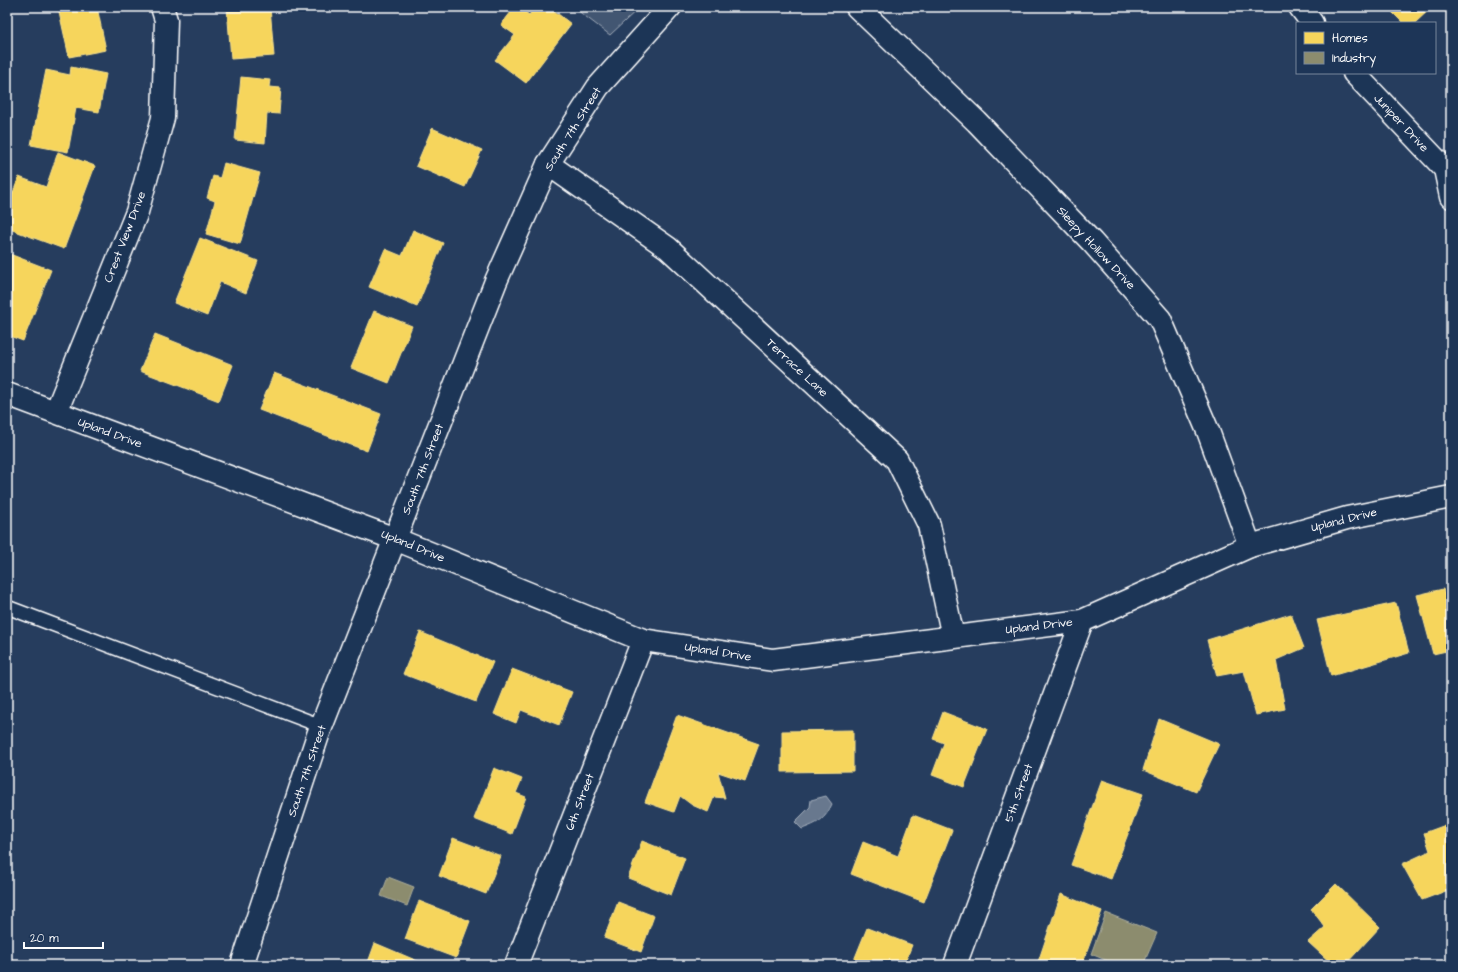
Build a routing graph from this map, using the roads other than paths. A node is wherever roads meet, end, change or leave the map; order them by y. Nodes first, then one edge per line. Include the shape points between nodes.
1 (162, 7) edge
2 (670, 7) edge
3 (857, 7) edge
4 (1300, 7) edge
5 (1311, 22) edge
6 (1355, 74) edge
7 (548, 164) junction
8 (1448, 168) edge
9 (1451, 197) edge
10 (7, 394) edge
11 (56, 412) junction
12 (1451, 497) edge
13 (395, 539) junction
14 (1250, 546) junction
15 (7, 607) edge
16 (1082, 621) junction
17 (953, 637) junction
18 (643, 640) junction
19 (321, 726) junction
20 (242, 965) edge
21 (516, 965) edge
22 (955, 965) edge

1 - 11 street, Crest View Drive via 166,20 163,118 137,212
2 - 7 street, South 7th Street via 598,87
3 - 14 street, Sleepy Hollow Drive via 977,122 1092,242 1160,319 1208,431
4 - 5 street
6 - 8 street, Juniper Drive
7 - 13 street, South 7th Street via 496,281
7 - 17 street, Terrace Lane via 668,248 897,460 929,525
8 - 9 street, Juniper Drive
10 - 11 street, Upland Drive
11 - 13 street, Upland Drive
12 - 14 street, Upland Drive via 1347,518
13 - 18 street, Upland Drive
13 - 19 street, South 7th Street
14 - 16 street, Upland Drive
15 - 19 lane
16 - 17 street, Upland Drive
16 - 22 street, 5th Street
17 - 18 street, Upland Drive via 772,660
18 - 21 street, 6th Street
19 - 20 street, South 7th Street

